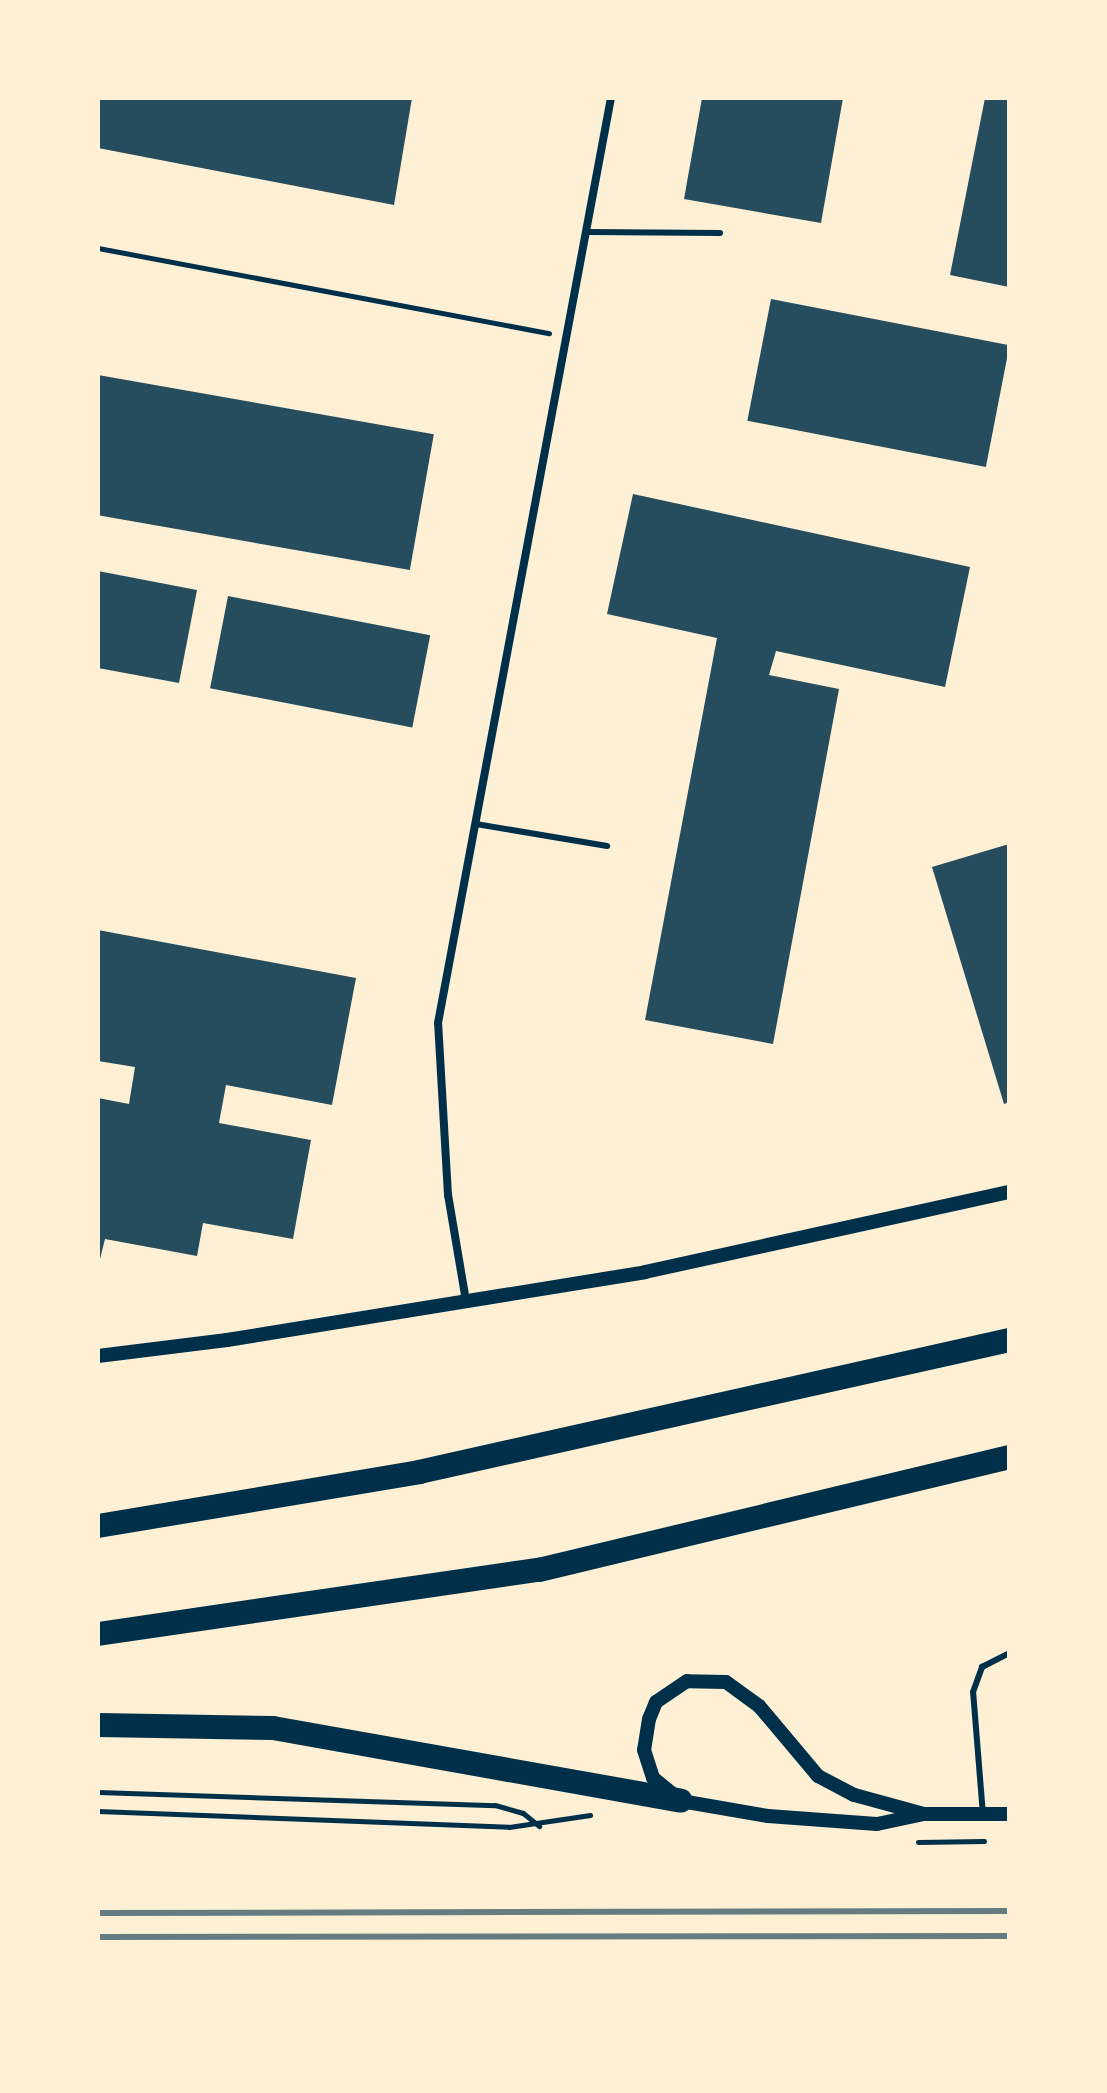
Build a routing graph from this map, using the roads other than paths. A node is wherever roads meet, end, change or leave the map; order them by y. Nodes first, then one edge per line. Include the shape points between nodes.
1 (611, 98) edge
2 (587, 232) junction
3 (720, 233) dead end
4 (476, 824) junction
5 (607, 846) dead end
6 (1009, 1192) edge
7 (466, 1301) junction
8 (1009, 1340) edge
9 (98, 1356) edge
10 (1009, 1457) edge
11 (98, 1526) edge
12 (98, 1634) edge
13 (1009, 1653) edge
14 (98, 1725) edge
15 (681, 1801) junction
16 (924, 1814) junction
17 (1009, 1814) edge
18 (983, 1815) junction

1 - 2 street
2 - 3 lane
2 - 4 street
4 - 5 lane
4 - 7 street via 438,1023 448,1195
6 - 7 street via 777,1246
7 - 9 street
8 - 11 highway via 419,1472
10 - 12 highway via 539,1570
13 - 18 lane via 982,1667 973,1692
14 - 15 highway via 289,1730
15 - 16 street via 768,1816 877,1824
15 - 16 street via 653,1778 645,1732 656,1702 669,1690 707,1678 744,1692 818,1776 854,1795
16 - 18 street
17 - 18 street

